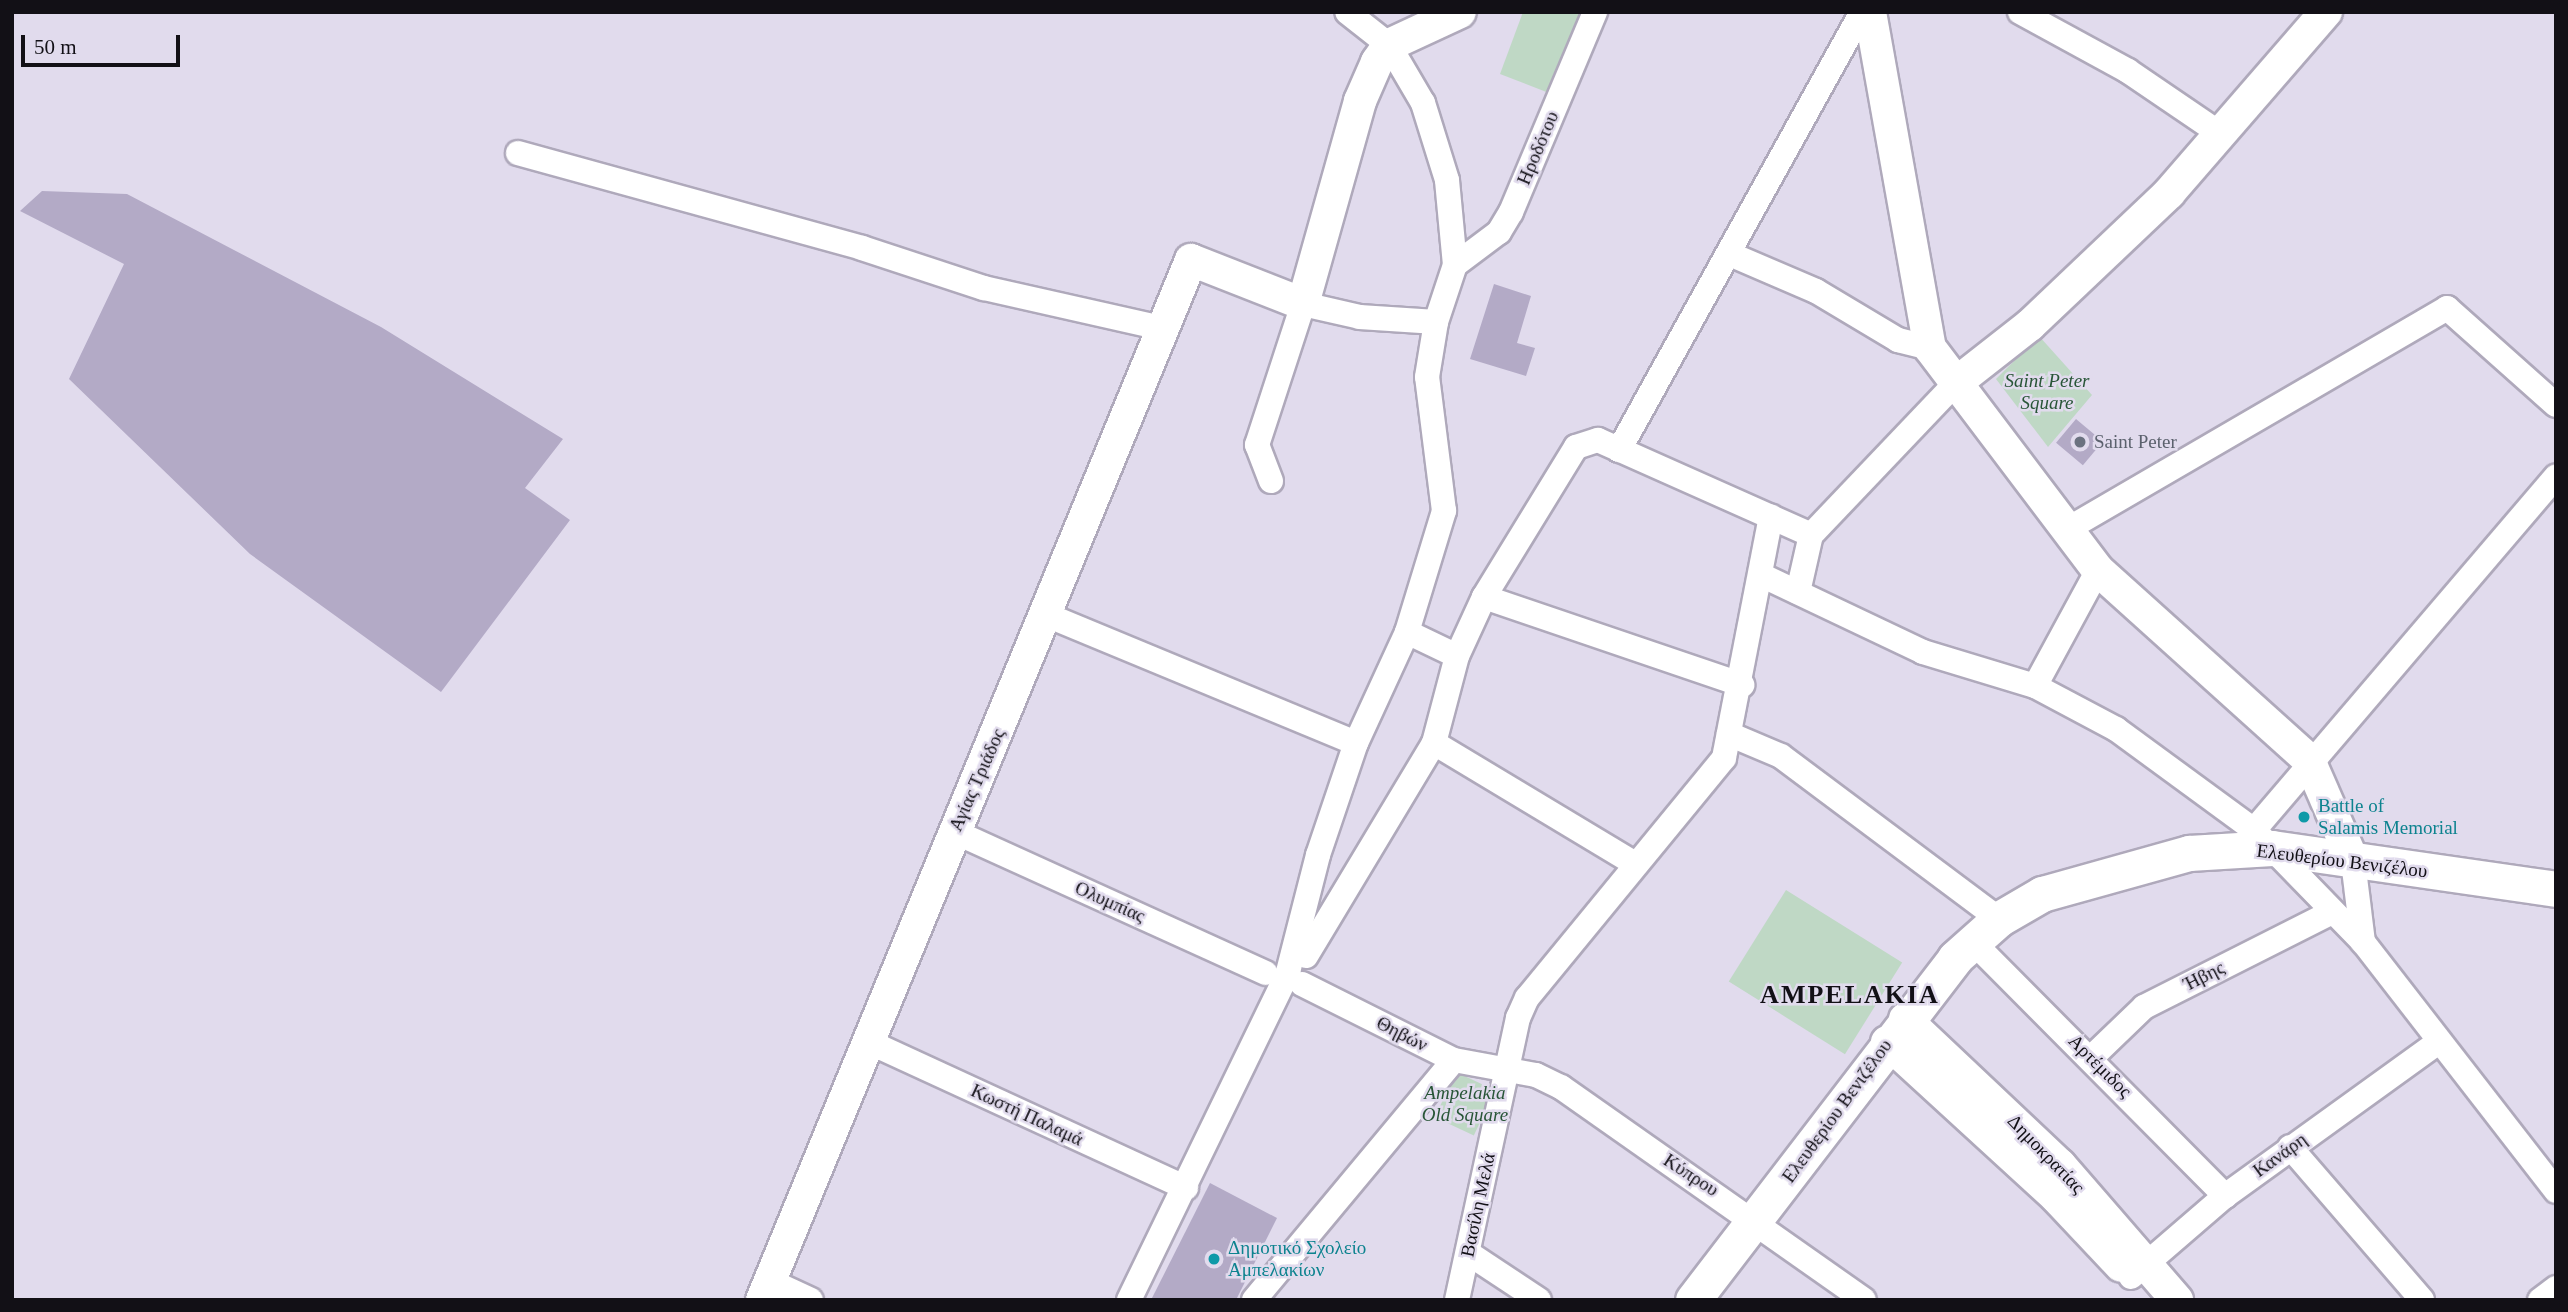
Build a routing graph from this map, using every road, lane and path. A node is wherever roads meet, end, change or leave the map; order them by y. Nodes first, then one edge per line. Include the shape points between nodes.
1 (1347, 12) edge
2 (1460, 12) edge
3 (1595, 12) edge
4 (1862, 12) edge
5 (1870, 12) edge
6 (2020, 12) edge
7 (2326, 12) edge
8 (1389, 45) junction
9 (2222, 135) junction
10 (518, 153) dead end
11 (1732, 255) junction
12 (1455, 265) junction
13 (1303, 304) junction
14 (1436, 322) junction
15 (1166, 329) junction
16 (1930, 348) junction
17 (1956, 383) junction
18 (2556, 405) edge
19 (1619, 450) junction
20 (2556, 477) edge
21 (1271, 481) dead end
22 (1771, 517) junction
23 (2066, 530) junction
24 (1811, 535) junction
25 (2098, 570) junction
26 (1761, 575) junction
27 (1798, 592) junction
28 (1484, 597) junction
29 (1049, 616) junction
30 (1407, 632) junction
31 (1457, 656) junction
32 (1742, 685) junction
33 (2035, 686) junction
34 (1729, 734) junction
35 (1356, 743) junction
36 (1434, 743) junction
37 (2308, 760) junction
38 (955, 832) junction
39 (2263, 839) junction
40 (1318, 855) junction
41 (2353, 860) junction
42 (1634, 864) junction
43 (1354, 869) junction
44 (2556, 889) edge
45 (2330, 914) junction
46 (1999, 919) junction
47 (1971, 940) junction
48 (2363, 942) junction
49 (1306, 956) dead end
50 (1266, 973) dead end
51 (1302, 984) dead end
52 (1896, 1030) junction
53 (869, 1042) junction
54 (2437, 1043) junction
55 (2092, 1057) junction
56 (1454, 1060) junction
57 (1507, 1070) junction
58 (2290, 1147) junction
59 (1186, 1188) junction
60 (2556, 1191) edge
61 (2225, 1196) junction
62 (1759, 1220) junction
63 (1468, 1253) junction
64 (2142, 1280) edge
65 (2556, 1288) edge
66 (766, 1290) edge
67 (811, 1300) edge
68 (1129, 1300) edge
69 (1254, 1300) edge
70 (1457, 1300) edge
71 (1539, 1300) edge
72 (1693, 1300) edge
73 (1864, 1300) edge
74 (2177, 1300) edge
75 (2422, 1300) edge
76 (2540, 1300) edge

1 - 8 street
2 - 8 street
3 - 12 street, Ηροδότου via 1511,212 1499,232
4 - 11 street
5 - 16 street
6 - 9 street via 2128,71
7 - 9 street
8 - 12 street via 1423,103 1443,167 1455,225
8 - 13 street via 1360,101
9 - 17 street via 2030,325
10 - 15 street via 799,229 984,288
11 - 16 street via 1816,291 1898,340
11 - 19 street
12 - 14 street
13 - 14 street via 1360,317
13 - 15 street, Αγίας Τριάδος via 1191,260
13 - 21 street via 1257,445
14 - 30 street via 1427,376 1444,511
15 - 29 street, Αγίας Τριάδος
16 - 17 street
17 - 23 street
17 - 24 street
18 - 23 street via 2447,308
19 - 22 street
19 - 28 street via 1598,440 1576,447
20 - 37 street
22 - 24 street
22 - 26 street, Βασίλη Μελά
23 - 25 street
24 - 27 street
25 - 33 street
25 - 37 street
26 - 27 street
26 - 32 street, Βασίλη Μελά
27 - 33 street via 1923,652
28 - 31 street
28 - 32 street
29 - 35 street
29 - 38 street, Αγίας Τριάδος
30 - 31 street
30 - 35 street
31 - 36 street
32 - 34 street, Βασίλη Μελά
33 - 39 street via 2116,729
34 - 42 street, Βασίλη Μελά via 1724,758 1700,792
34 - 46 street via 1781,756
35 - 40 street
36 - 42 street
36 - 43 street
37 - 39 street
37 - 41 street
38 - 50 street, Ολυμπίας
38 - 53 street, Αγίας Τριάδος
39 - 41 main road, Ελευθερίου Βενιζέλου
39 - 45 street
39 - 46 main road, Ελευθερίου Βενιζέλου via 2073,883
40 - 43 street
40 - 59 street via 1288,972
41 - 44 main road, Ελευθερίου Βενιζέλου
41 - 48 street
42 - 57 street, Βασίλη Μελά via 1528,998
43 - 49 street
45 - 48 street
45 - 55 street, Ήβης via 2144,1007
46 - 47 main road, Ελευθερίου Βενιζέλου
47 - 52 main road, Ελευθερίου Βενιζέλου
47 - 55 street, Αρτέμιδος
48 - 54 street
51 - 56 street, Θηβών
52 - 62 main road, Ελευθερίου Βενιζέλου
52 - 64 street, Δημοκρατίας via 2060,1165
53 - 59 street, Κωστή Παλαμά
53 - 66 street, Αγίας Τριάδος
54 - 58 street, Κανάρη
54 - 60 street
55 - 61 street, Αρτέμιδος
56 - 57 street, Θηβών
56 - 69 street
57 - 62 street, Κύπρου via 1561,1087
57 - 63 street, Βασίλη Μελά
58 - 61 street, Κανάρη
58 - 75 street
59 - 68 street
61 - 64 street, Κανάρη
62 - 72 main road, Ελευθερίου Βενιζέλου
62 - 73 street, Κύπρου
63 - 70 street, Βασίλη Μελά
63 - 71 street
64 - 74 street, Δημοκρατίας
65 - 76 street
66 - 67 street

